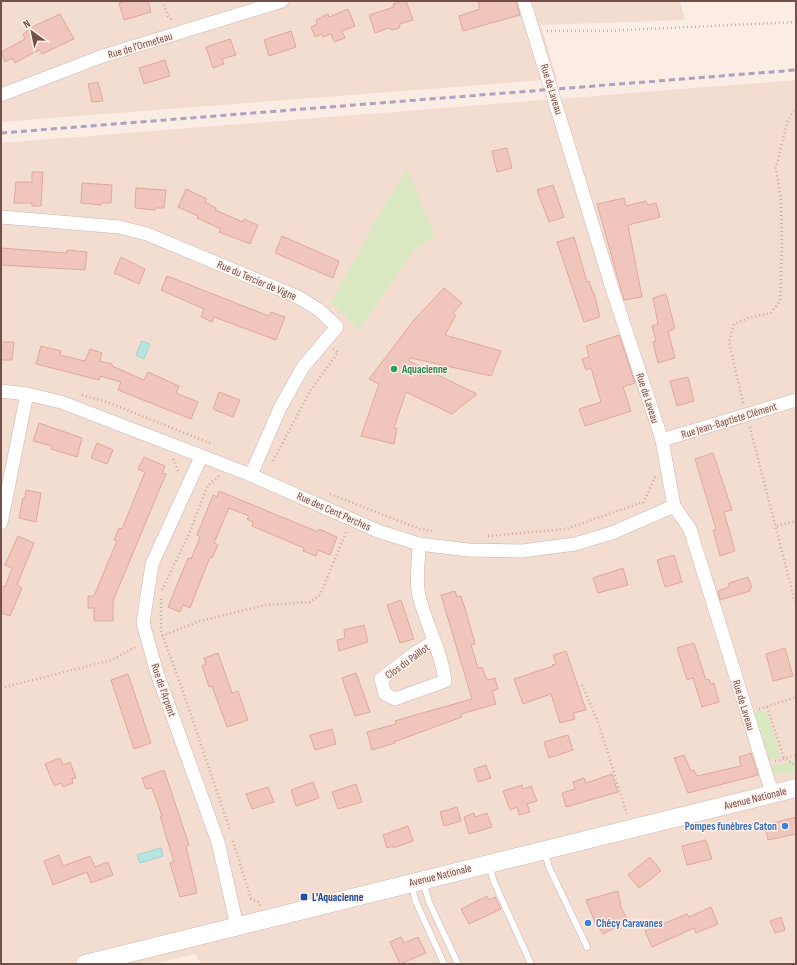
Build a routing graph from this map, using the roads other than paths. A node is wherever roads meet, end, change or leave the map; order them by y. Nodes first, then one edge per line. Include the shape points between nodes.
1 (282, 1) edge
2 (524, 1) edge
3 (1, 95) edge
4 (1, 217) edge
5 (1, 391) edge
6 (27, 394) junction
7 (796, 400) edge
8 (662, 440) junction
9 (201, 457) junction
10 (250, 475) junction
11 (674, 506) junction
12 (1, 523) edge
13 (419, 544) junction
14 (433, 642) junction
15 (796, 788) edge
16 (772, 793) junction
17 (544, 849) junction
18 (489, 863) junction
19 (417, 881) junction
20 (237, 926) junction
21 (587, 946) dead end
22 (85, 964) edge
23 (444, 964) edge
24 (458, 964) edge
25 (531, 964) edge

1 - 3 street, Rue de l'Ormeteau via 100,57
2 - 8 street, Rue de Laveau via 612,288
4 - 10 street, Rue du Tercier de Vigne via 119,227 146,234 298,298 319,310 337,327 303,367 280,408
5 - 6 street, Rue des Cent Perches
6 - 9 street, Rue des Cent Perches via 68,404
6 - 12 street
7 - 8 street, Rue Jean-Baptiste Clément
8 - 11 street, Rue de Laveau
9 - 10 street, Rue des Cent Perches
9 - 20 street, Rue de l'Arpent via 152,564 143,623 157,674 218,842
10 - 13 street, Rue des Cent Perches via 378,530
11 - 13 street, Rue des Cent Perches via 612,533 575,544 522,552 468,550
11 - 16 street, Rue de Laveau via 690,529
13 - 14 street, Clos du Paillot via 419,595
14 - 14 street, Clos du Paillot via 444,668 446,681 395,699 385,694 381,679
15 - 16 main road, Avenue Nationale
16 - 17 main road, Avenue Nationale
17 - 18 main road, Avenue Nationale
17 - 21 lane via 549,867
18 - 19 main road, Avenue Nationale
18 - 25 lane via 494,882
19 - 20 main road, Avenue Nationale
19 - 23 lane via 416,902
19 - 24 lane
20 - 22 main road, Avenue Nationale

